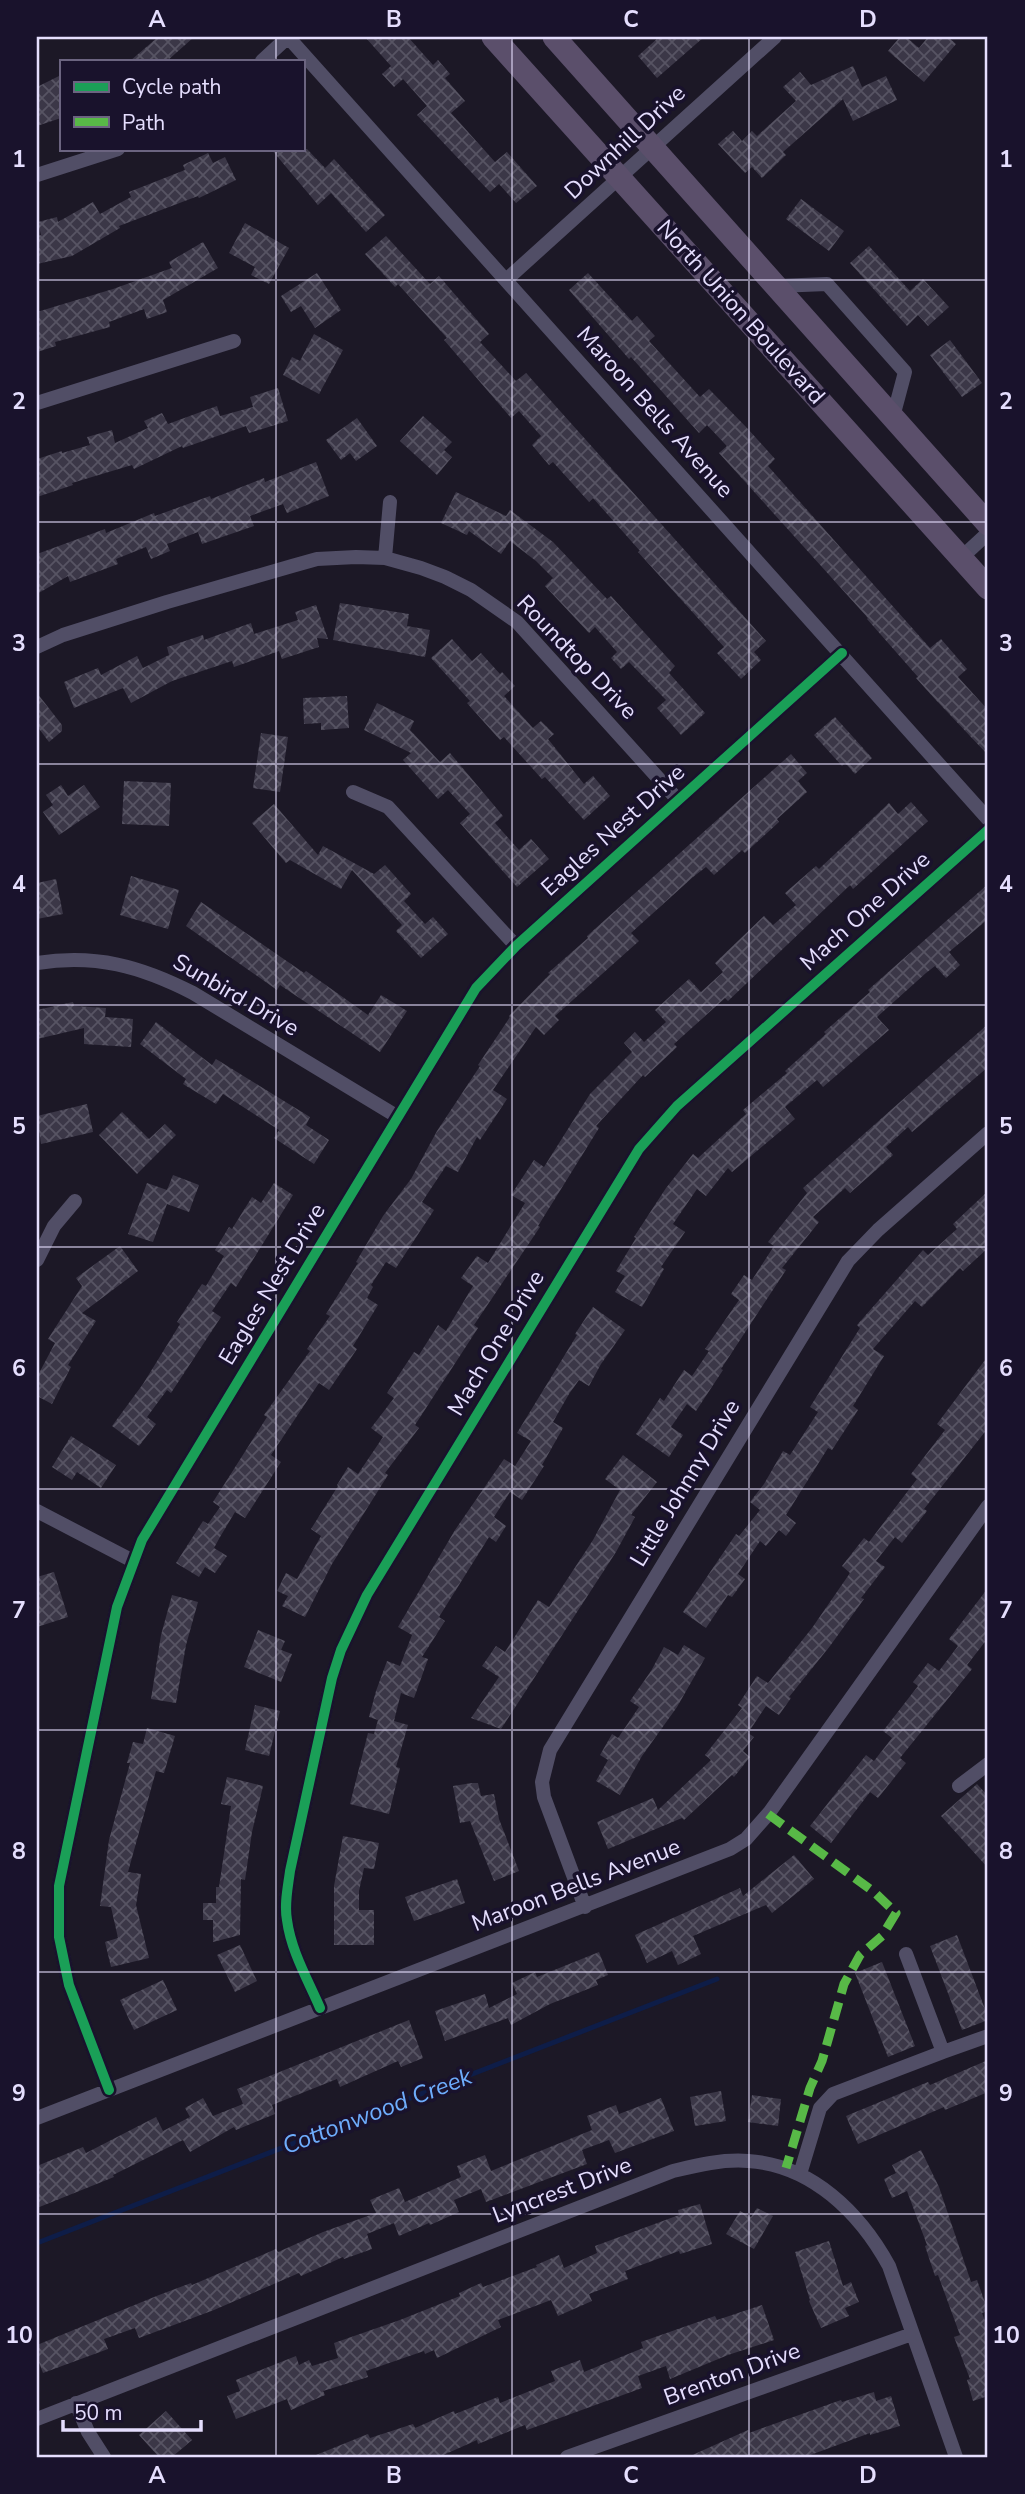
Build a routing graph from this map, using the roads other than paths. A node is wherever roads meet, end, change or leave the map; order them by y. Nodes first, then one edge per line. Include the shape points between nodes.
1 (288, 37) edge
2 (493, 37) edge
3 (554, 37) edge
4 (768, 39) edge
5 (263, 60) edge
6 (653, 147) junction
7 (115, 150) edge
8 (37, 175) edge
9 (621, 178) junction
10 (506, 280) junction
11 (777, 286) junction
12 (234, 341) dead end
13 (37, 404) edge
14 (893, 417) junction
15 (390, 502) dead end
16 (988, 524) edge
17 (988, 533) edge
18 (384, 558) junction
19 (961, 558) junction
20 (988, 588) edge
21 (37, 647) edge
22 (842, 653) junction
23 (353, 792) dead end
24 (678, 800) junction
25 (988, 819) edge
26 (988, 830) edge
27 (516, 946) junction
28 (37, 963) edge
29 (398, 1117) junction
30 (988, 1133) edge
31 (75, 1201) dead end
32 (37, 1260) edge
33 (988, 1506) edge
34 (37, 1511) edge
35 (133, 1561) junction
36 (988, 1764) edge
37 (959, 1786) dead end
38 (585, 1907) junction
39 (906, 1954) dead end
40 (320, 2008) junction
41 (988, 2036) edge
42 (943, 2052) junction
43 (109, 2090) junction
44 (37, 2118) edge
45 (800, 2174) junction
46 (912, 2334) junction
47 (76, 2403) junction
48 (37, 2419) edge
49 (104, 2457) edge
50 (567, 2457) edge
51 (956, 2457) edge

1 - 5 street
1 - 10 street, Maroon Bells Avenue
2 - 9 main road, North Union Boulevard
3 - 6 main road, North Union Boulevard
4 - 6 street, Downhill Drive
6 - 9 street, Downhill Drive
6 - 11 main road, North Union Boulevard
7 - 8 street
9 - 10 street, Downhill Drive
9 - 19 main road, North Union Boulevard
10 - 22 street, Maroon Bells Avenue
11 - 14 main road, North Union Boulevard
11 - 14 street, North Union Boulevard via 827,284 905,372
12 - 13 street
14 - 16 main road, North Union Boulevard
15 - 18 street
17 - 19 street
18 - 21 street, Roundtop Drive via 317,559 167,602
18 - 24 street, Roundtop Drive via 471,590 517,622
19 - 20 main road, North Union Boulevard
22 - 24 street, Eagles Nest Drive
22 - 25 street, Maroon Bells Avenue
23 - 27 street via 387,807
24 - 27 street, Eagles Nest Drive
26 - 40 street, Mach One Drive via 677,1107 639,1149 367,1595 332,1678 286,1900 292,1943
27 - 29 street, Eagles Nest Drive via 475,988
28 - 29 street, Sunbird Drive via 94,960 158,975
29 - 35 street, Eagles Nest Drive
30 - 38 street, Little Johnny Drive via 848,1261 550,1750 542,1782 544,1797
31 - 32 street via 54,1226
33 - 38 street, Maroon Bells Avenue via 746,1839
34 - 35 street
35 - 43 street, Eagles Nest Drive via 117,1607 59,1886 59,1937 66,1972
36 - 37 street
38 - 40 street, Maroon Bells Avenue
39 - 42 street
40 - 43 street, Maroon Bells Avenue
41 - 42 street
42 - 45 street via 826,2100
43 - 44 street, Maroon Bells Avenue
45 - 46 street, Lyncrest Drive via 832,2194 875,2241 889,2266
45 - 47 street, Lyncrest Drive via 747,2160 673,2171
46 - 50 street, Brenton Drive
46 - 51 street, Lyncrest Drive
47 - 48 street, Lyncrest Drive
47 - 49 street

